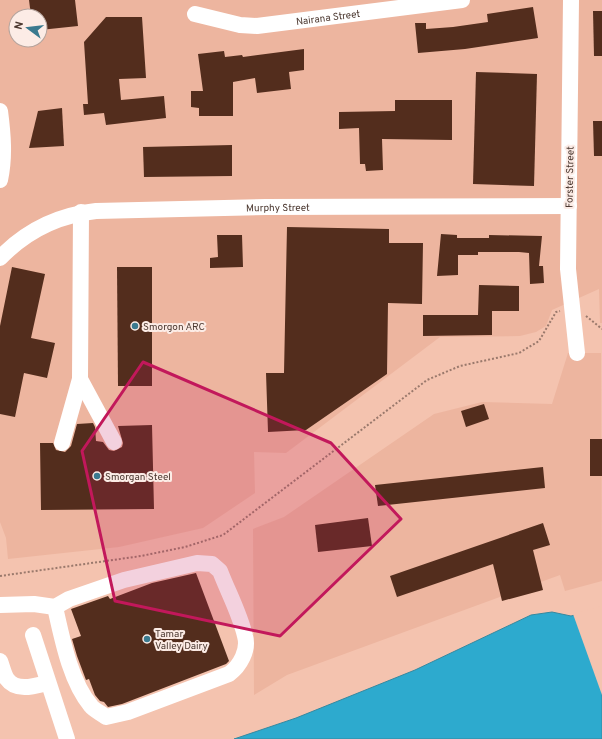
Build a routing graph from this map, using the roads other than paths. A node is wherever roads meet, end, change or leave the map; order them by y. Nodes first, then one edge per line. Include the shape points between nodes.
1 (462, 0) edge
2 (571, 0) edge
3 (195, 14) dead end
4 (0, 111) edge
5 (0, 180) edge
6 (569, 206) junction
7 (82, 212) junction
8 (0, 258) edge
9 (577, 353) dead end
10 (80, 378) junction
11 (114, 442) dead end
12 (62, 443) dead end
13 (0, 605) edge
14 (55, 607) junction
15 (33, 635) dead end
16 (0, 661) edge
17 (47, 683) junction
18 (67, 739) edge

1 - 3 street, Nairana Street via 257,26 240,25
2 - 6 street, Forster Street
4 - 5 street via 3,138 3,167
6 - 7 street, Murphy Street via 266,207
6 - 9 street, Forster Street via 568,269
7 - 8 street, Murphy Street via 46,224 11,247
7 - 10 street
10 - 11 street
10 - 12 street
13 - 14 street via 34,604
14 - 14 street via 62,641 77,684 91,707 106,716 128,712 230,674 238,668 242,659 246,637 220,571 212,564 197,563 124,580 69,598
15 - 17 street
16 - 17 street via 7,680 16,686
17 - 18 street

